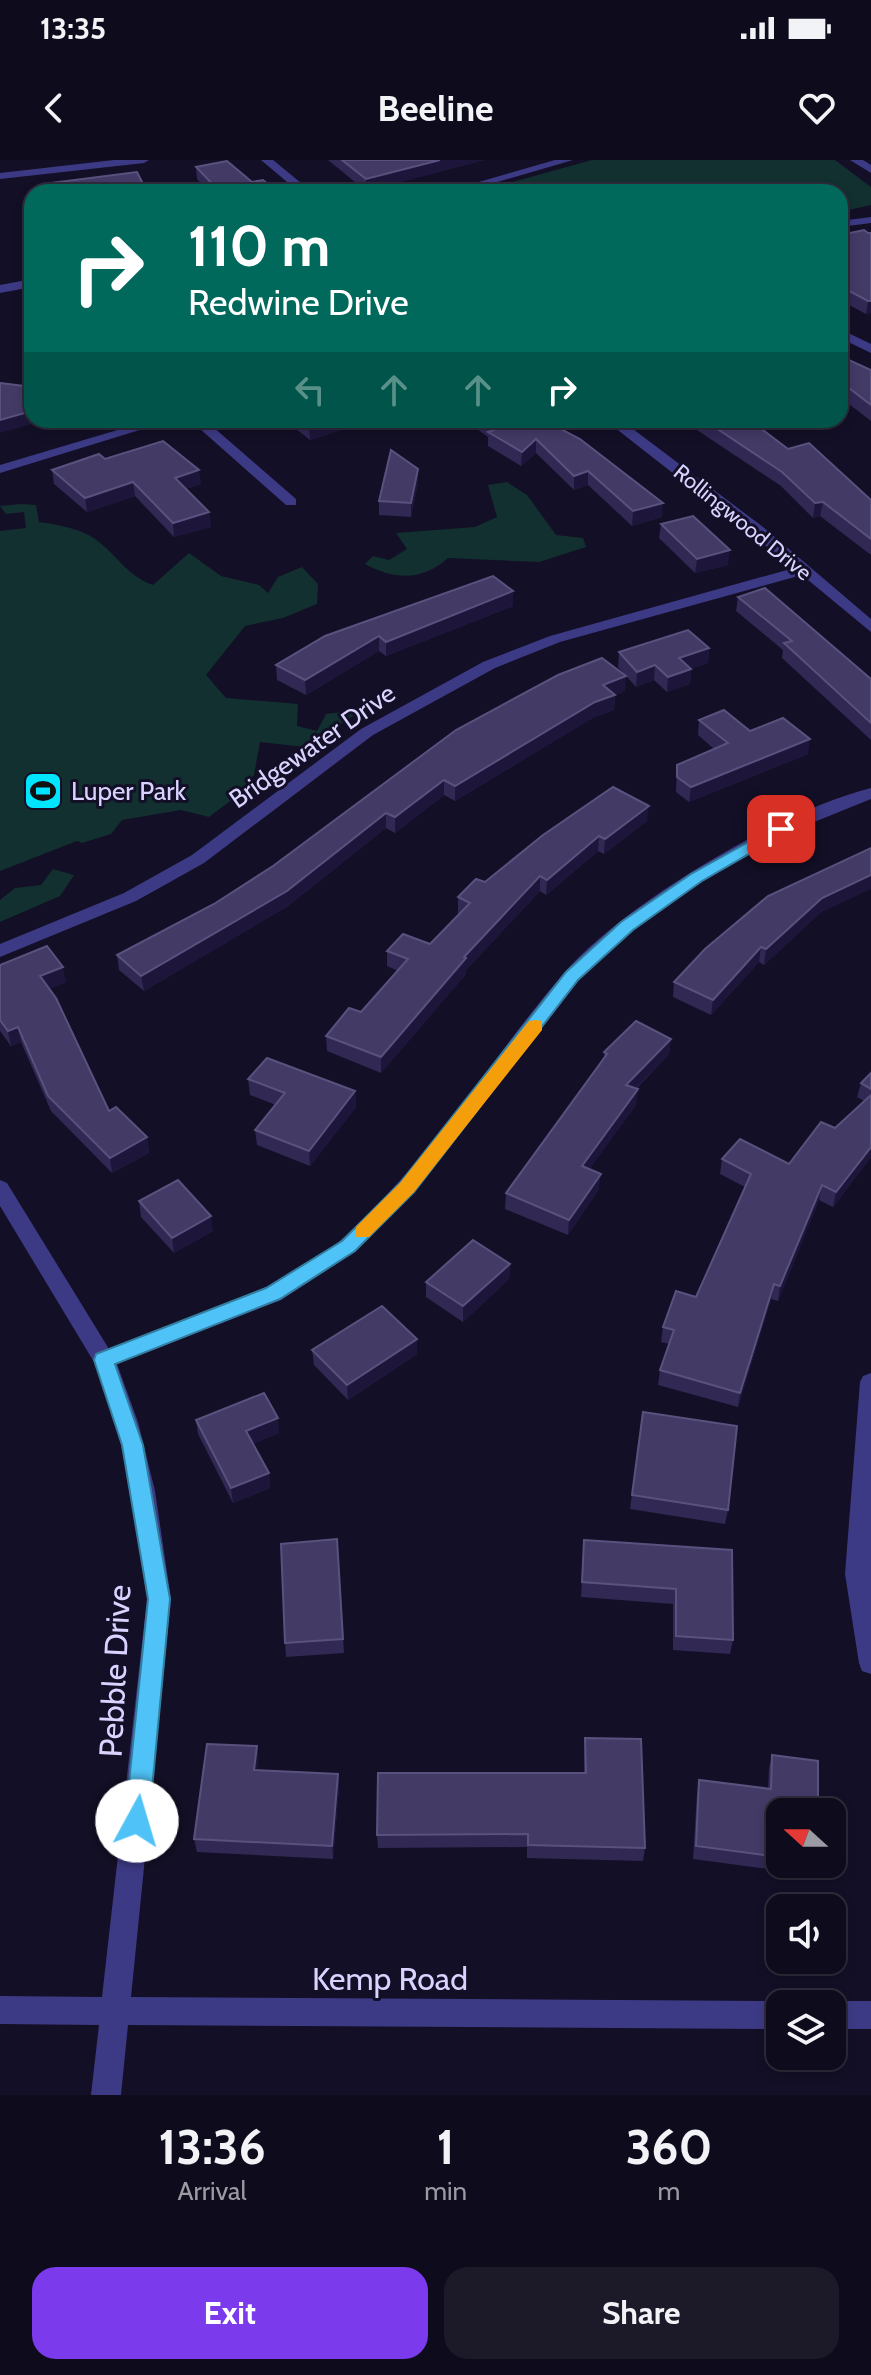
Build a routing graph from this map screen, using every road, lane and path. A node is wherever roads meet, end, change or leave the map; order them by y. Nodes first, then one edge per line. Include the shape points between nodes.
1 (144, 160) edge
2 (266, 160) edge
3 (568, 160) edge
4 (855, 160) edge
5 (871, 170) edge
6 (0, 176) edge
7 (296, 184) edge
8 (480, 184) edge
9 (871, 220) edge
10 (848, 223) edge
11 (24, 284) edge
12 (0, 289) edge
13 (848, 337) edge
14 (871, 349) edge
15 (138, 428) edge
16 (206, 428) edge
17 (623, 428) edge
18 (0, 469) edge
19 (291, 502) dead end
20 (804, 570) junction
21 (871, 627) edge
22 (871, 793) edge
23 (0, 951) edge
24 (0, 1188) edge
25 (104, 1360) junction
26 (871, 1382) edge
27 (871, 1663) edge
28 (0, 2010) edge
29 (116, 2012) junction
30 (766, 2015) edge
31 (846, 2015) edge
32 (871, 2015) edge
33 (106, 2095) edge

1 - 6 street
2 - 7 street
3 - 8 street
4 - 5 street
9 - 10 street
11 - 12 street
13 - 14 street
15 - 18 street
16 - 19 street
17 - 20 street, Rollingwood Drive
20 - 21 street, Rollingwood Drive
20 - 23 street, Bridgewater Drive via 555,639 489,665 367,732 198,859 130,897
22 - 25 street via 781,829 627,926 572,976 407,1188 348,1246 273,1294
24 - 25 street, Pebble Drive
25 - 29 street, Pebble Drive via 140,1477 159,1599
26 - 27 street via 857,1574
28 - 29 street, Kemp Road
29 - 30 street, Kemp Road
29 - 33 street, Pebble Drive
31 - 32 street

